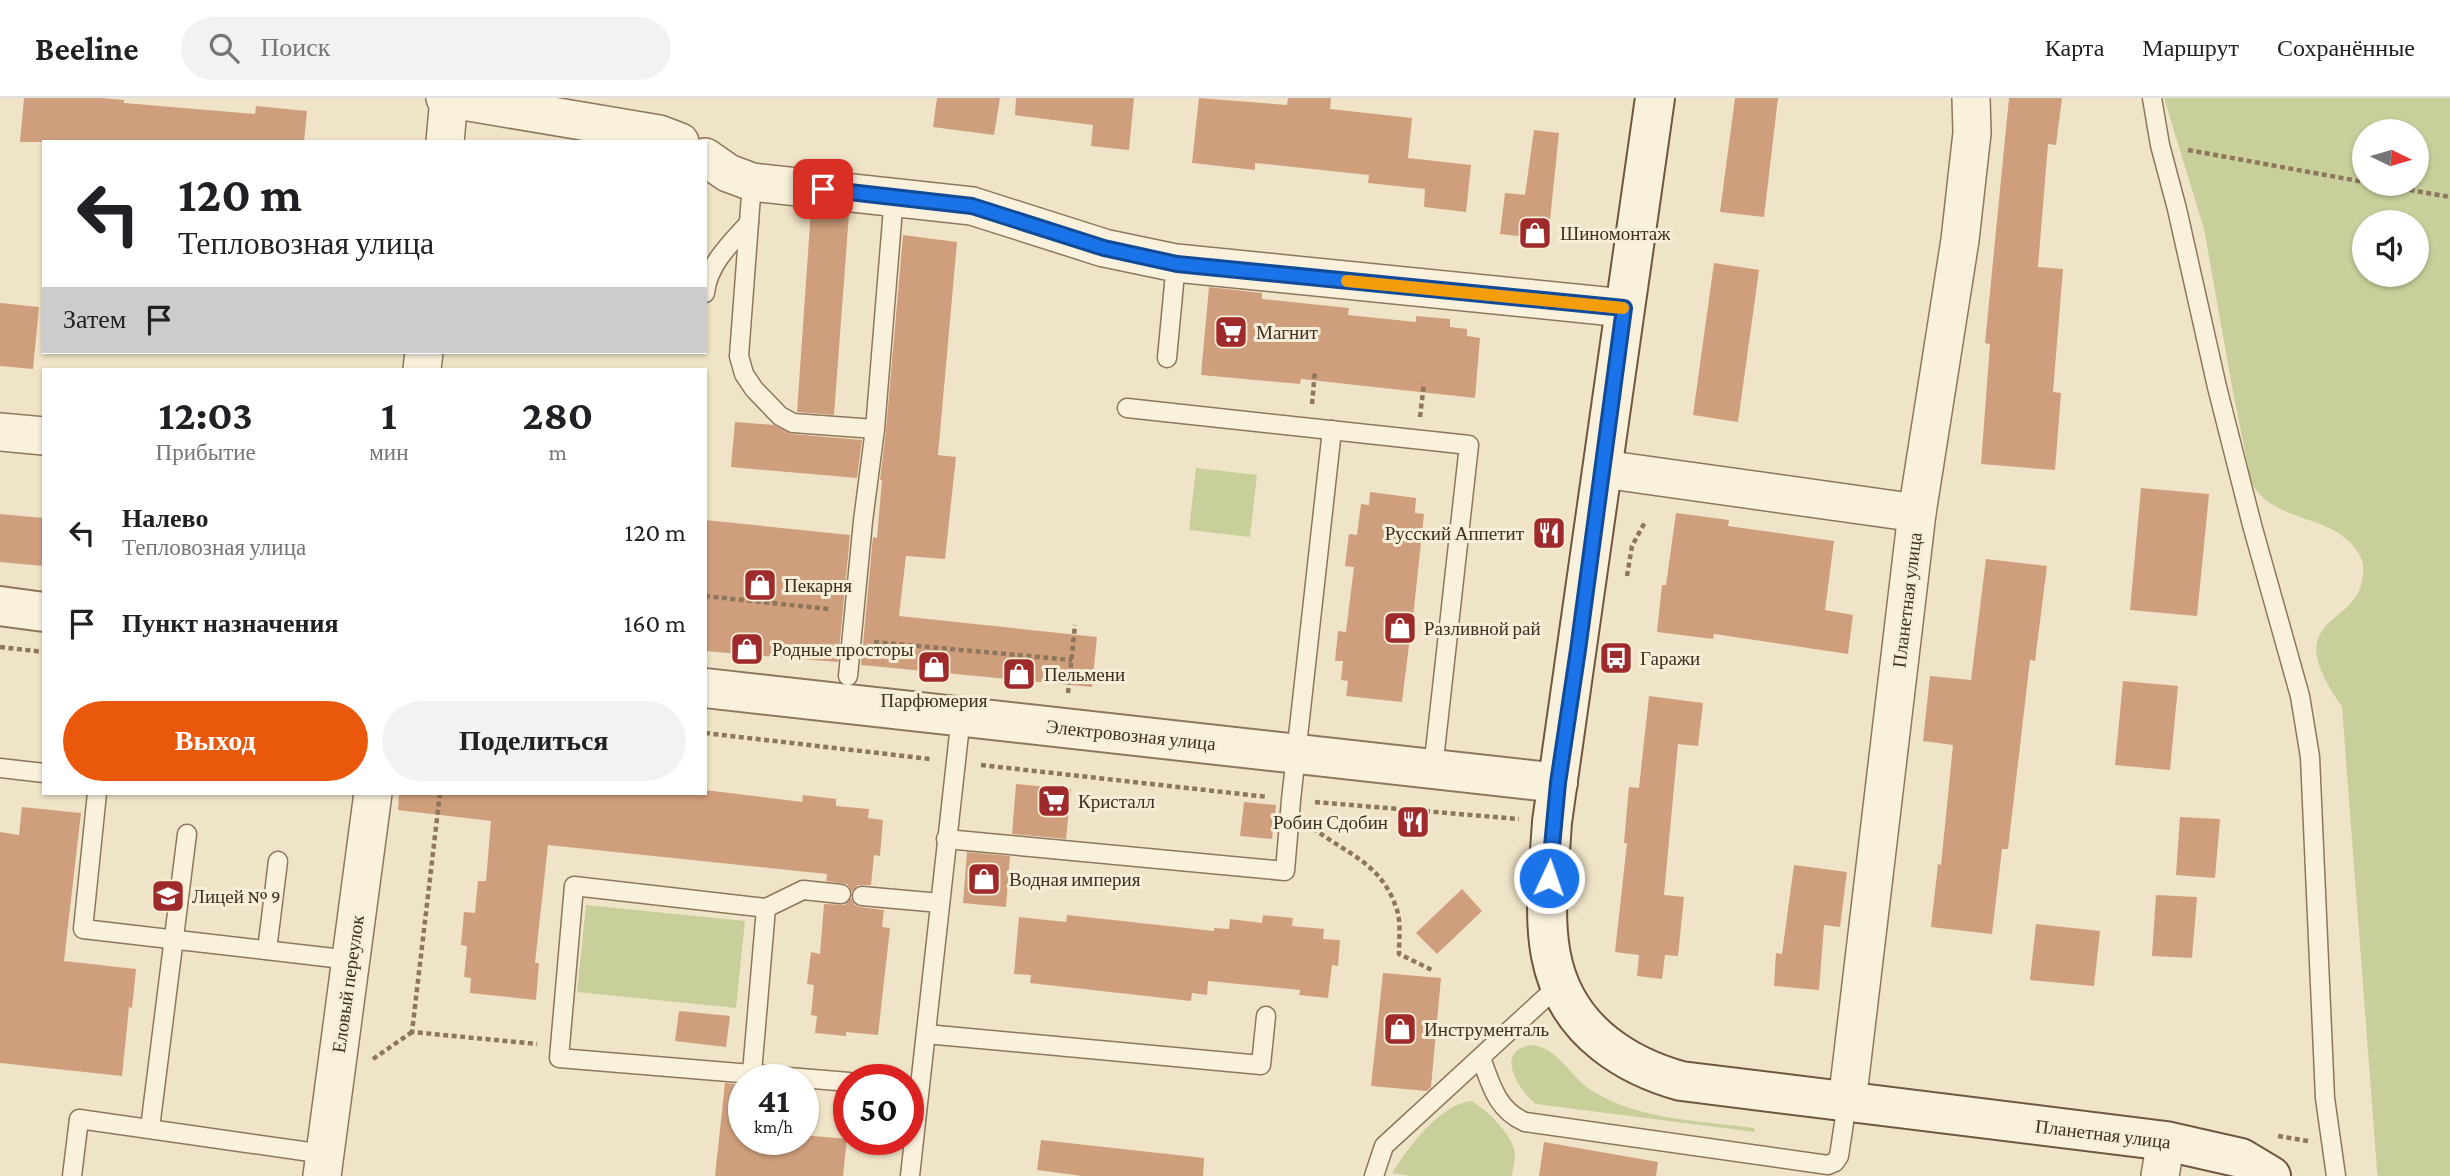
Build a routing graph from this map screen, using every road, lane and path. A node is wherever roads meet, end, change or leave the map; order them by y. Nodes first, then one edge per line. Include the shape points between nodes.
1 (448, 98) edge
2 (1655, 98) edge
3 (1972, 98) edge
4 (2152, 98) edge
5 (445, 140) edge
6 (675, 140) edge
7 (2160, 145) junction
8 (707, 158) edge
9 (2352, 180) edge
10 (752, 182) junction
11 (2429, 193) edge
12 (894, 196) junction
13 (2450, 197) edge
14 (749, 223) junction
15 (1177, 264) junction
16 (707, 285) edge
17 (1624, 308) junction
18 (1167, 358) dead end
19 (1315, 370) dead end
20 (1127, 408) dead end
21 (1309, 427) junction
22 (875, 429) junction
23 (1332, 430) junction
24 (0, 432) edge
25 (42, 436) edge
26 (1603, 469) junction
27 (1917, 513) junction
28 (1645, 522) dead end
29 (1625, 584) dead end
30 (707, 596) edge
31 (0, 606) edge
32 (42, 612) edge
33 (854, 612) junction
34 (1075, 625) dead end
35 (852, 639) junction
36 (0, 647) edge
37 (42, 652) edge
38 (1072, 660) junction
39 (848, 676) dead end
40 (707, 688) edge
41 (1068, 698) dead end
42 (961, 716) junction
43 (707, 733) edge
44 (1296, 753) junction
45 (955, 762) junction
46 (0, 768) edge
47 (1433, 769) junction
48 (42, 774) edge
49 (1558, 783) junction
50 (97, 795) edge
51 (373, 795) edge
52 (440, 795) edge
53 (1291, 800) junction
54 (1552, 822) junction
55 (187, 834) dead end
56 (946, 839) junction
57 (278, 861) dead end
58 (841, 894) dead end
59 (862, 896) dead end
60 (940, 903) junction
61 (766, 908) junction
62 (174, 939) junction
63 (267, 950) junction
64 (351, 960) junction
65 (1432, 970) dead end
66 (1558, 986) junction
67 (1266, 1016) dead end
68 (926, 1034) junction
69 (560, 1047) junction
70 (1481, 1058) junction
71 (753, 1064) edge
72 (920, 1064) edge
73 (728, 1071) edge
74 (1847, 1103) junction
75 (150, 1128) junction
76 (2275, 1136) dead end
77 (2329, 1144) junction
78 (911, 1155) edge
79 (2163, 1158) edge
80 (323, 1165) edge
81 (72, 1176) edge
82 (910, 1176) edge
83 (1374, 1176) edge
84 (2271, 1176) edge
85 (2336, 1176) edge

1 - 5 street
1 - 6 street
2 - 17 main road, Планетная улица
3 - 27 street, Планетная улица via 1960,240
4 - 7 lane
7 - 9 path
7 - 77 lane via 2252,525 2300,695 2310,757
8 - 10 street
10 - 12 street
10 - 14 lane
11 - 13 path
12 - 15 street via 972,206 1104,248
12 - 22 lane
14 - 16 lane via 718,260
14 - 22 lane via 738,356 744,374 774,410 793,423
15 - 17 street
15 - 18 lane
17 - 26 main road, Планетная улица
19 - 21 path
20 - 21 lane
21 - 23 lane
22 - 33 lane
23 - 44 lane
23 - 47 lane via 1469,445
24 - 25 street
26 - 27 street
26 - 49 main road, Планетная улица
27 - 74 street, Планетная улица
28 - 29 path via 1632,546
30 - 33 path
31 - 32 main road
33 - 35 lane
34 - 38 path
35 - 38 path
35 - 39 lane
36 - 37 path
38 - 41 path
40 - 42 main road, Электровозная улица
42 - 44 main road, Электровозная улица
42 - 45 lane
43 - 45 path
44 - 47 main road, Электровозная улица
44 - 53 lane
45 - 53 path
45 - 56 lane
46 - 48 lane
47 - 49 main road, Электровозная улица
49 - 54 main road, Планетная улица
50 - 62 lane via 83,929
51 - 64 street, Еловый переулок
52 - 69 path via 412,1032
53 - 54 path
53 - 56 lane via 1286,871
53 - 65 path via 1314,830 1382,877 1398,911 1399,954
54 - 66 main road, Планетная улица via 1547,905 1549,952
55 - 62 lane
56 - 60 lane
57 - 63 lane
58 - 61 lane via 803,890
59 - 60 lane
60 - 68 lane
61 - 69 lane via 574,886
61 - 71 lane
62 - 63 lane
62 - 75 lane
63 - 64 lane
64 - 80 street, Еловый переулок
66 - 70 lane
66 - 74 main road, Планетная улица via 1580,1022 1615,1052 1659,1075
67 - 68 lane via 1261,1065
68 - 72 lane
69 - 73 lane via 559,1058
70 - 74 lane via 1498,1101 1525,1122 1828,1165 1839,1156
70 - 83 lane via 1384,1146
74 - 79 main road, Планетная улица
75 - 80 lane
75 - 81 lane via 79,1119
76 - 77 path
77 - 85 lane
78 - 82 lane
79 - 84 main road, Планетная улица via 2241,1158

